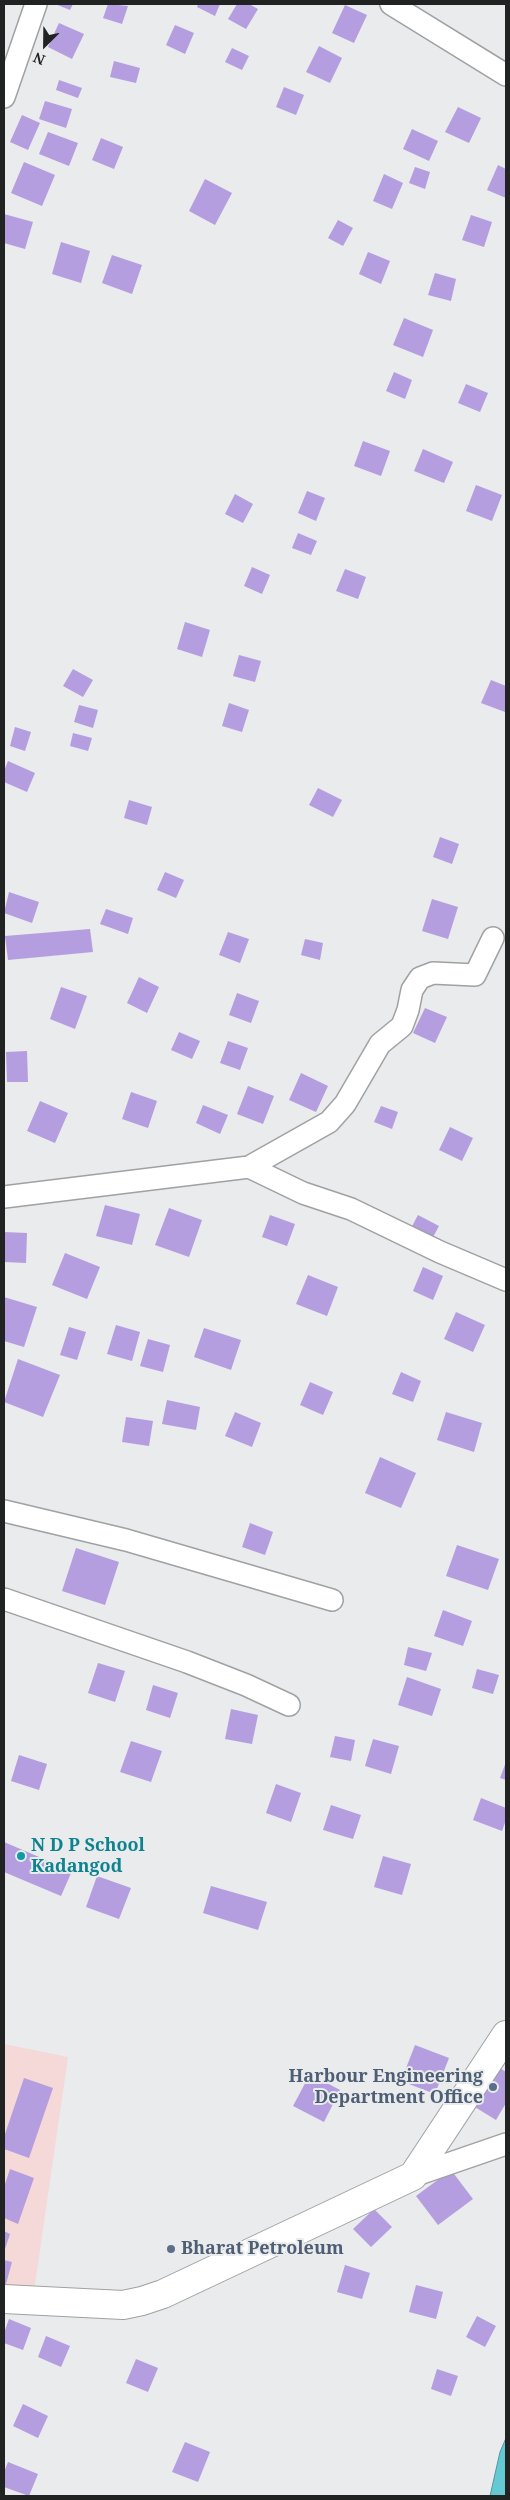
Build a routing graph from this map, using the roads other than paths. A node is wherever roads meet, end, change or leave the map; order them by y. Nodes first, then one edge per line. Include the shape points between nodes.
1 (36, 4) edge
2 (391, 4) edge
3 (506, 75) edge
4 (4, 97) edge
5 (493, 938) dead end
6 (249, 1168) junction
7 (4, 1197) edge
8 (506, 1280) edge
9 (4, 1511) edge
10 (4, 1600) edge
11 (332, 1600) dead end
12 (289, 1705) dead end
13 (506, 2036) edge
14 (506, 2144) edge
15 (413, 2176) junction
16 (4, 2299) edge

1 - 4 street
2 - 3 street
5 - 6 street via 475,975 433,973 420,978 412,990 402,1026 380,1044 345,1104 328,1122
6 - 7 street
6 - 8 street via 303,1193 352,1208 440,1252
9 - 11 street via 126,1540
10 - 12 street via 195,1666
13 - 15 main road
14 - 15 street
15 - 16 main road via 142,2301 123,2305

